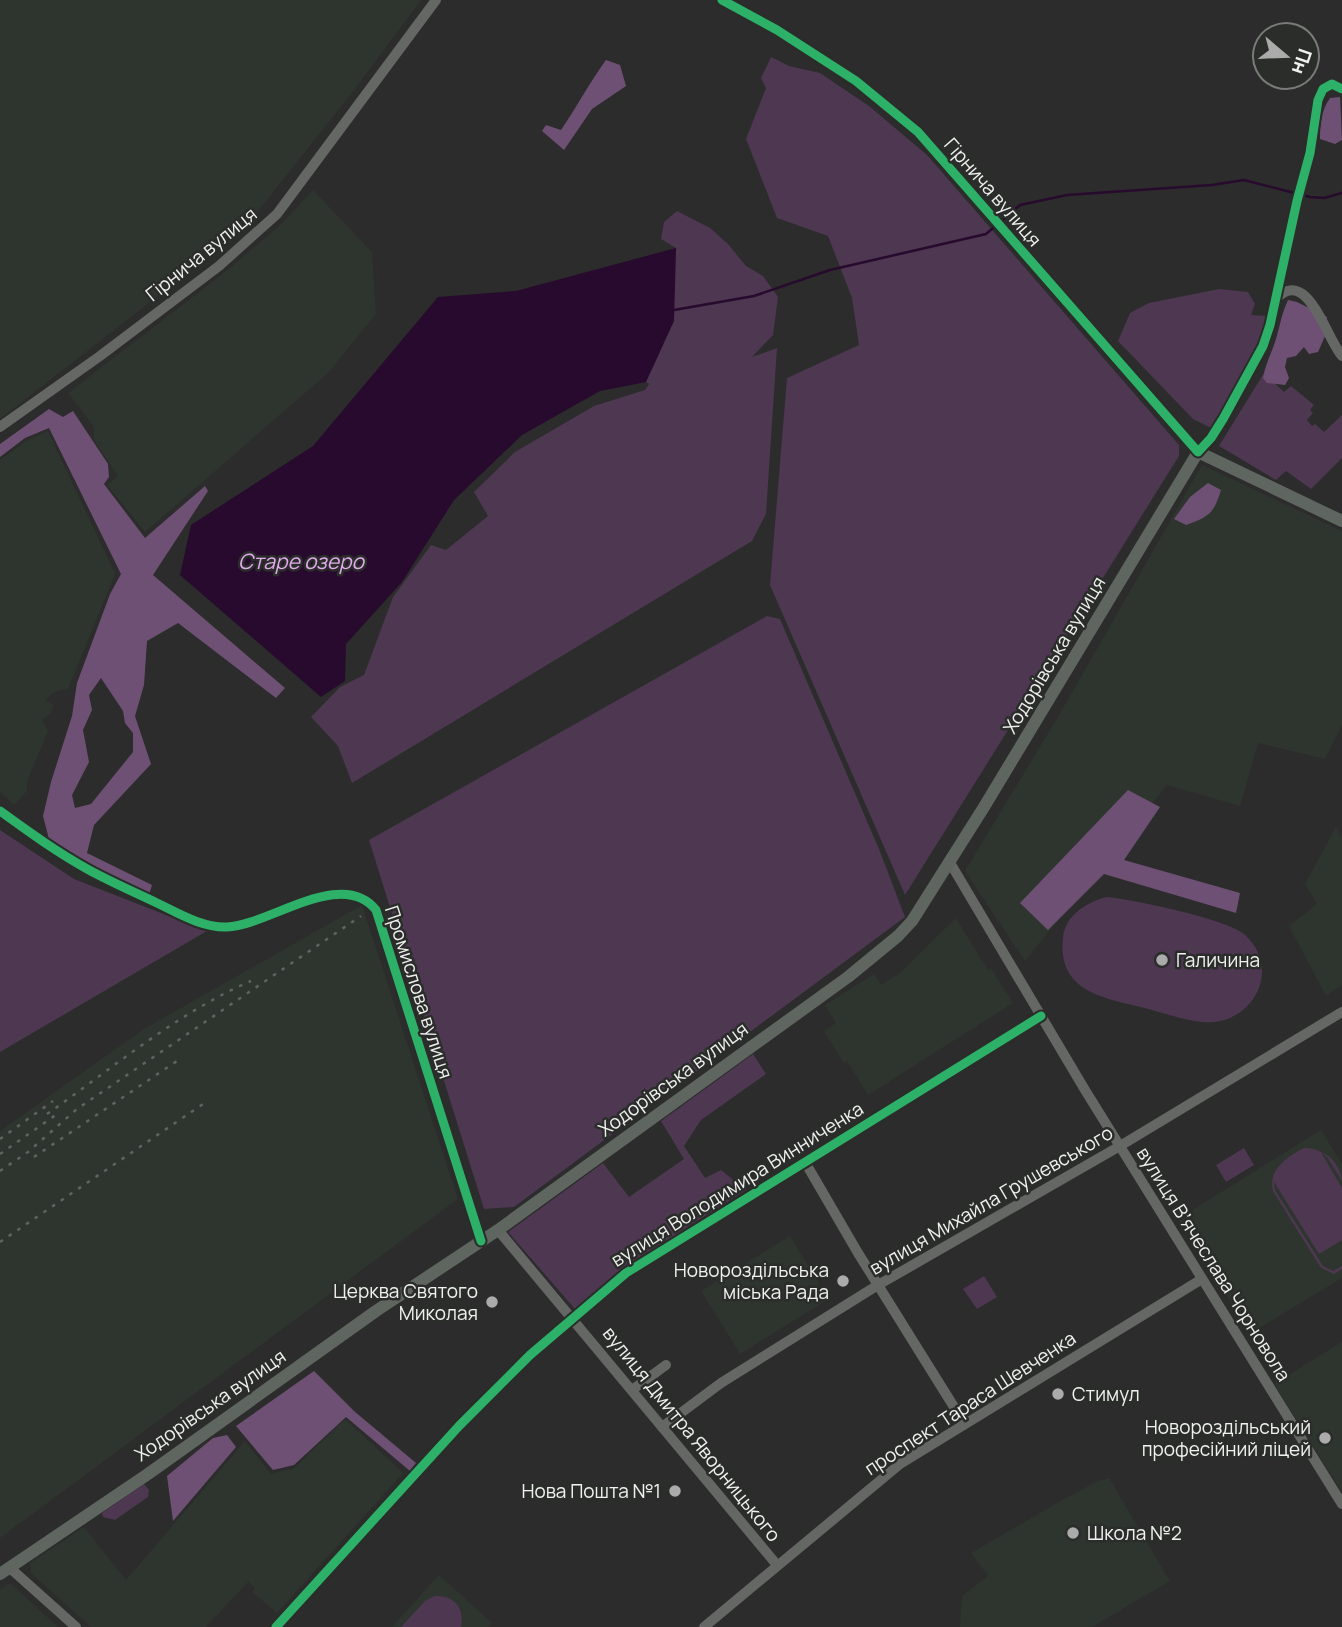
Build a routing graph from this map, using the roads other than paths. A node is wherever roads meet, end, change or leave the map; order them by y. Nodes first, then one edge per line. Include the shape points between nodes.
1 (436, 0) edge
2 (722, 0) edge
3 (1342, 89) edge
4 (1274, 300) junction
5 (1342, 356) edge
6 (0, 427) edge
7 (1198, 452) junction
8 (1342, 521) edge
9 (0, 811) edge
10 (949, 861) junction
11 (1342, 1012) edge
12 (1041, 1016) junction
13 (1120, 1146) junction
14 (805, 1161) junction
15 (498, 1230) junction
16 (481, 1241) junction
17 (1202, 1279) junction
18 (878, 1285) junction
19 (573, 1317) junction
20 (666, 1364) dead end
21 (632, 1390) junction
22 (964, 1423) junction
23 (662, 1427) junction
24 (1342, 1504) edge
25 (777, 1565) junction
26 (5, 1571) edge
27 (76, 1627) edge
28 (276, 1627) edge
29 (704, 1627) edge

1 - 6 street, Гірнича вулиця via 277,214 219,266
2 - 7 street, Гірнича вулиця via 856,81 918,132
3 - 4 street via 1332,84 1318,100 1310,153
4 - 5 street via 1282,292 1303,294 1313,303
4 - 7 street via 1252,369
7 - 8 main road
7 - 10 main road, Ходорівська вулиця
9 - 16 street, Промислова вулиця via 88,869 198,922 226,927 316,898 347,894 368,899 376,910
10 - 12 street, вулиця Вʼячеслава Чорновола
10 - 15 main road, Ходорівська вулиця via 912,921 868,961
11 - 13 street, вулиця Михайла Грушевського
12 - 13 street, вулиця Вʼячеслава Чорновола
12 - 14 street, вулиця Володимира Винниченка
13 - 17 street, вулиця Вʼячеслава Чорновола
13 - 18 street, вулиця Михайла Грушевського
14 - 18 street
14 - 19 street, вулиця Володимира Винниченка via 626,1273
15 - 16 main road, Ходорівська вулиця
15 - 19 street, вулиця Дмитра Яворницького
16 - 26 main road, Ходорівська вулиця
17 - 22 street, проспект Тараса Шевченка
17 - 24 street, вулиця Вʼячеслава Чорновола
18 - 22 street
18 - 23 street, вулиця Михайла Грушевського via 721,1383
19 - 21 street, вулиця Дмитра Яворницького
19 - 28 street, вулиця Володимира Винниченка via 459,1426
20 - 21 street
21 - 23 street, вулиця Дмитра Яворницького
22 - 25 street, проспект Тараса Шевченка via 882,1478
23 - 25 street, вулиця Дмитра Яворницького
25 - 29 street, проспект Тараса Шевченка
26 - 27 street

